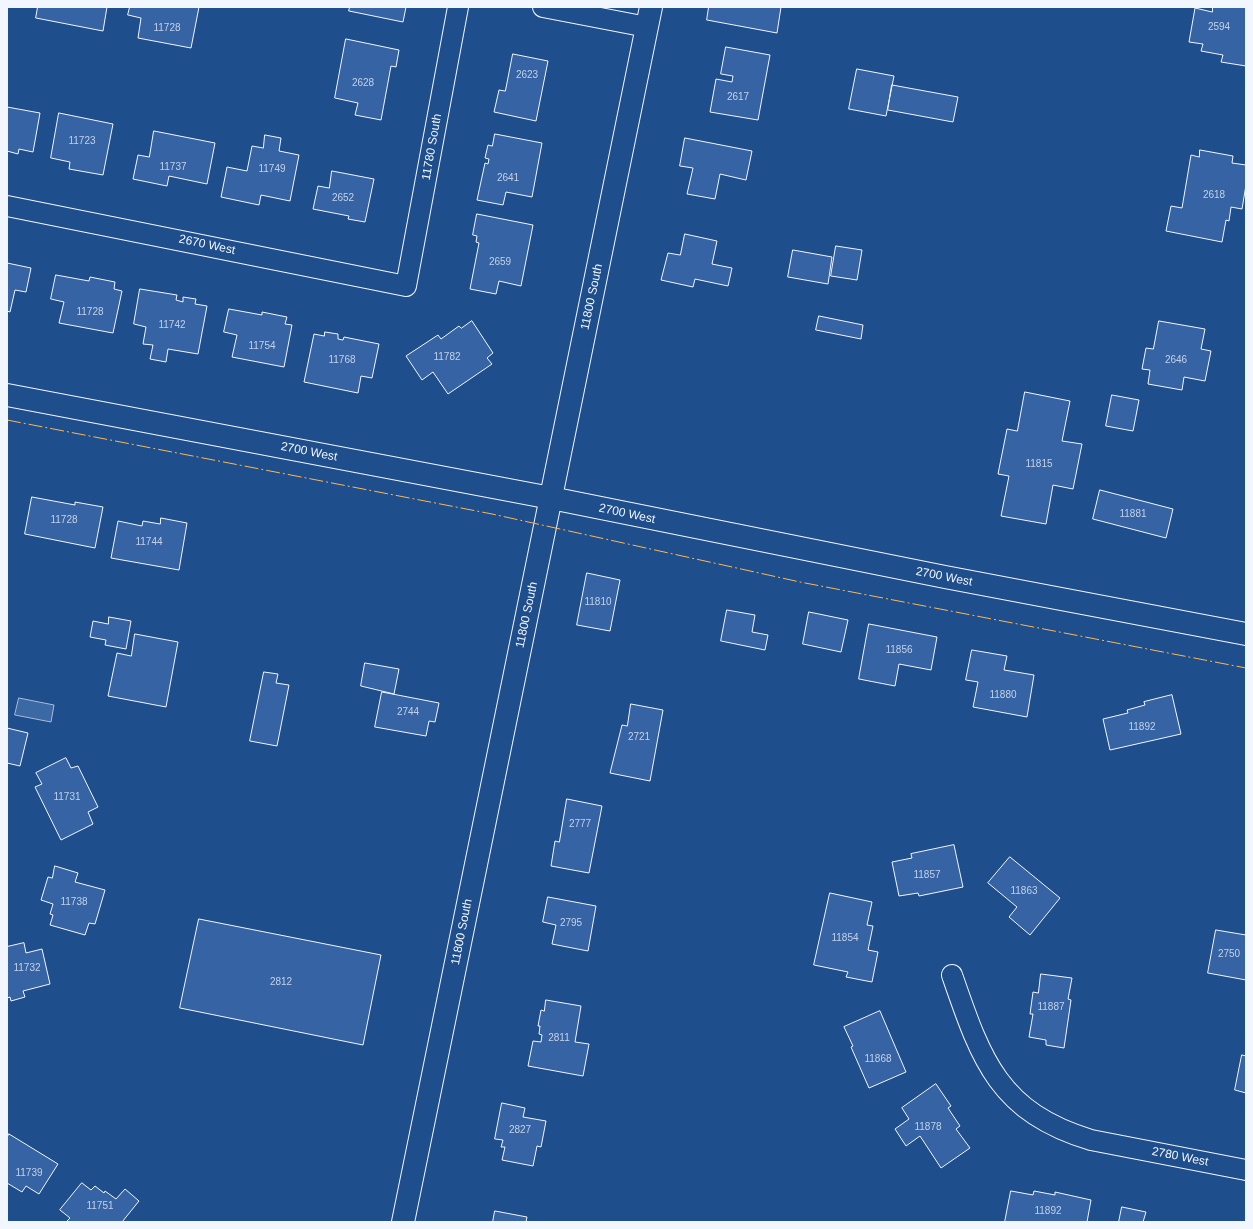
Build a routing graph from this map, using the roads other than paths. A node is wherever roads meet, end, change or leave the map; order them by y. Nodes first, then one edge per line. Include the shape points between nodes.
1 (458, 7) edge
2 (543, 7) edge
3 (649, 17) edge
4 (7, 206) edge
5 (406, 286) joint
6 (7, 395) edge
7 (551, 498) junction
8 (1246, 634) edge
9 (952, 975) dead end
10 (1246, 1170) edge
11 (402, 1222) edge

1 - 5 street, 11780 South
2 - 3 street
3 - 7 main road, 11800 South
4 - 5 street, 2670 West
6 - 7 main road, 2700 West
7 - 8 main road, 2700 West via 937,576
7 - 11 main road, 11800 South
9 - 10 street, 2780 West via 983,1057 1010,1095 1028,1110 1068,1133 1114,1145

